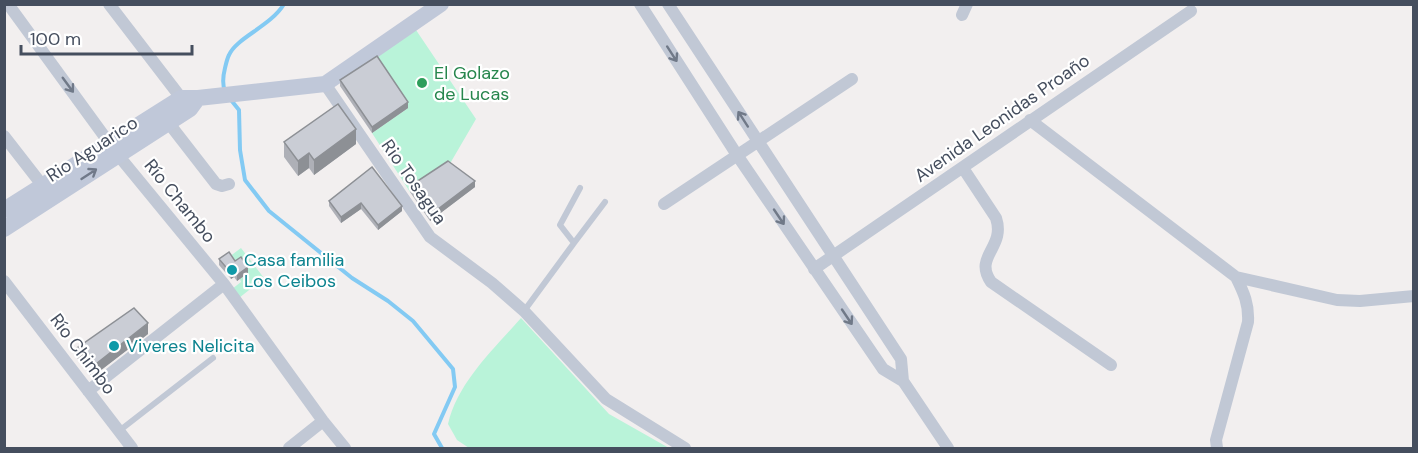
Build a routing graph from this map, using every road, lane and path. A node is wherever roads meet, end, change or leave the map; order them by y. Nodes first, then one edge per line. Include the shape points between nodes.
1 (8, 4) edge
2 (109, 4) edge
3 (441, 4) edge
4 (640, 4) edge
5 (668, 4) edge
6 (1191, 11) dead end
7 (852, 79) dead end
8 (325, 84) junction
9 (193, 100) junction
10 (164, 117) junction
11 (1030, 120) junction
12 (4, 136) edge
13 (758, 142) junction
14 (114, 149) junction
15 (737, 155) junction
16 (963, 168) junction
17 (229, 184) dead end
18 (580, 188) dead end
19 (47, 192) junction
20 (605, 202) dead end
21 (664, 204) dead end
22 (4, 210) edge
23 (4, 229) edge
24 (574, 243) junction
25 (834, 255) junction
26 (814, 269) junction
27 (1236, 278) junction
28 (4, 281) edge
29 (224, 284) junction
30 (1413, 296) edge
31 (524, 311) junction
32 (213, 358) dead end
33 (1111, 365) dead end
34 (903, 381) junction
35 (88, 391) junction
36 (323, 421) junction
37 (118, 431) junction
38 (132, 448) edge
39 (289, 448) edge
40 (345, 448) edge
41 (685, 448) edge
42 (948, 448) edge
43 (1217, 448) edge

1 -> 14 street, Río Chambo
2 - 9 street
3 - 8 main road
4 -> 15 street
13 -> 5 street
6 - 11 street, Avenida Leonidas Proaño
7 - 13 street
8 - 9 main road
8 - 31 street, Rio Tosagua via 430,237
9 - 10 main road, Rio Aguarico
10 - 14 main road, Rio Aguarico
10 - 17 street via 216,184
11 - 16 street, Avenida Leonidas Proaño
11 - 27 street
12 - 19 street
13 - 15 street
13 - 25 street
14 - 19 main road, Rio Aguarico
14 - 29 street, Río Chambo
15 - 21 street
15 -> 26 street
16 - 25 street, Avenida Leonidas Proaño
16 - 33 street via 999,226 985,263 985,273 991,282
18 - 24 lane via 560,225
19 - 22 main road, Rio Aguarico
19 - 23 main road, Rio Aguarico
20 - 24 lane
24 - 31 lane
25 - 26 street, Avenida Leonidas Proaño
25 - 34 street via 901,359
26 -> 34 street via 883,369
27 - 30 street via 1336,300
27 - 43 street via 1245,297 1248,322
28 - 35 street, Río Chimbo
29 - 35 street
29 - 36 street, Río Chambo
31 - 41 street, Rio Tosagua via 606,399
32 - 37 lane
34 - 42 street
35 - 37 street, Río Chimbo
36 - 39 street
36 - 40 street, Río Chambo
37 - 38 street, Río Chimbo

